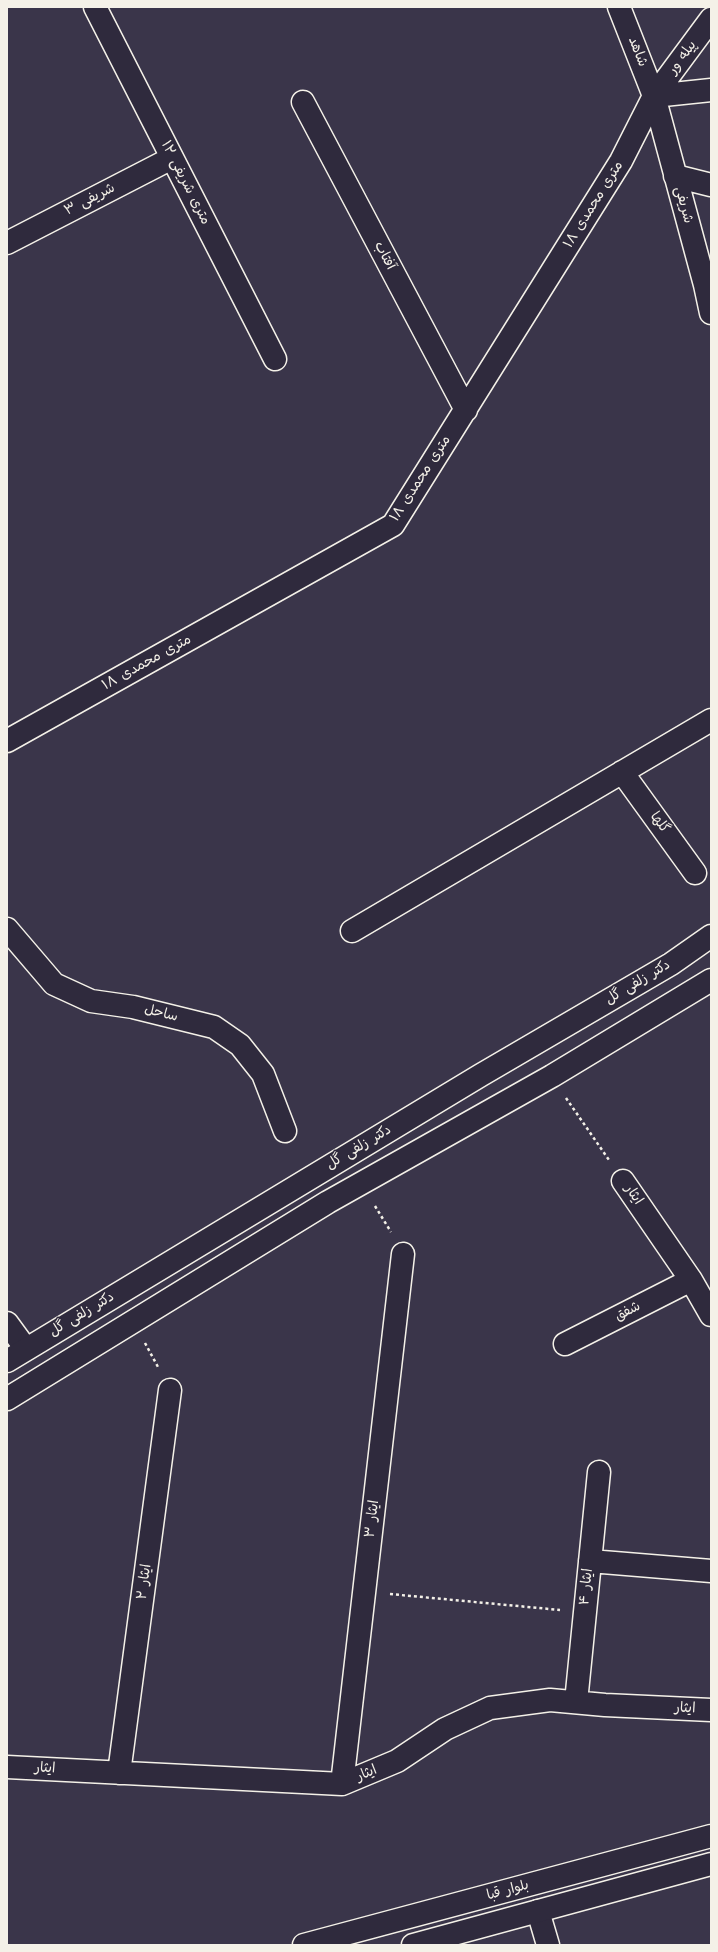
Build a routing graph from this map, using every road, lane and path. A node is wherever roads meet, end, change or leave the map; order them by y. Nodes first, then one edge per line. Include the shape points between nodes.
1 (95, 7) edge
2 (619, 7) edge
3 (711, 19) edge
4 (711, 90) edge
5 (654, 96) junction
6 (303, 102) dead end
7 (172, 158) junction
8 (675, 176) junction
9 (711, 185) edge
10 (7, 243) edge
11 (708, 286) edge
12 (711, 313) edge
13 (275, 359) dead end
14 (466, 410) junction
15 (711, 720) edge
16 (7, 741) edge
17 (622, 772) junction
18 (695, 873) dead end
19 (7, 929) edge
20 (352, 931) dead end
21 (711, 936) edge
22 (711, 980) edge
23 (552, 1076) junction
24 (285, 1131) dead end
25 (623, 1181) joint
26 (362, 1183) junction
27 (403, 1254) joint
28 (691, 1280) junction
29 (711, 1315) edge
30 (133, 1321) junction
31 (7, 1322) edge
32 (565, 1344) dead end
33 (26, 1350) junction
34 (7, 1361) edge
35 (170, 1390) joint
36 (7, 1399) edge
37 (599, 1472) dead end
38 (590, 1561) junction
39 (711, 1571) edge
40 (364, 1591) junction
41 (585, 1613) junction
42 (576, 1702) junction
43 (711, 1710) edge
44 (7, 1767) edge
45 (119, 1773) junction
46 (342, 1784) junction
47 (711, 1836) edge
48 (711, 1864) edge
49 (538, 1911) junction
50 (304, 1945) edge
51 (413, 1945) edge
52 (548, 1945) edge

1 - 7 street, ۱۲ متری شریفی
2 - 5 street, شاهد
3 - 5 street, پیله ور
4 - 5 street
5 - 8 street, شریفی
5 - 14 street, ۱۸ متری محمدی via 621,161
6 - 14 street, آفتاب
7 - 10 street, شریفی ۳
7 - 13 street, ۱۲ متری شریفی
8 - 9 street
8 - 11 street, شریفی
11 - 12 street, شریفی
14 - 16 street, ۱۸ متری محمدی via 393,525
15 - 17 street
17 - 18 street, گلها
17 - 20 street
19 - 24 street, ساحل via 54,984 91,1001 133,1007 214,1027 240,1045 263,1074
21 - 33 street, دکتر زلفی گل via 671,964 474,1079
22 - 23 street
23 - 25 path, ایثار
23 - 26 street
25 - 28 street, ایثار
26 - 27 path
26 - 30 street
27 - 40 street, ایثار ۳
28 - 29 street, ایثار
28 - 32 street, شفق
30 - 35 path
30 - 36 street
31 - 33 street
33 - 34 street, دکتر زلفی گل
35 - 45 street, ایثار ۲
37 - 38 street, ایثار ۴
38 - 39 street
38 - 41 street, ایثار ۴
40 - 41 path
40 - 46 street, ایثار ۳
41 - 42 street, ایثار ۴
42 - 43 street, ایثار
42 - 46 street, ایثار via 550,1700 490,1708 445,1729 397,1761
44 - 45 street, ایثار
45 - 46 street, ایثار
47 - 50 street, بلوار قبا
48 - 49 street, بلوار قبا
49 - 51 street, بلوار قبا
49 - 52 street

